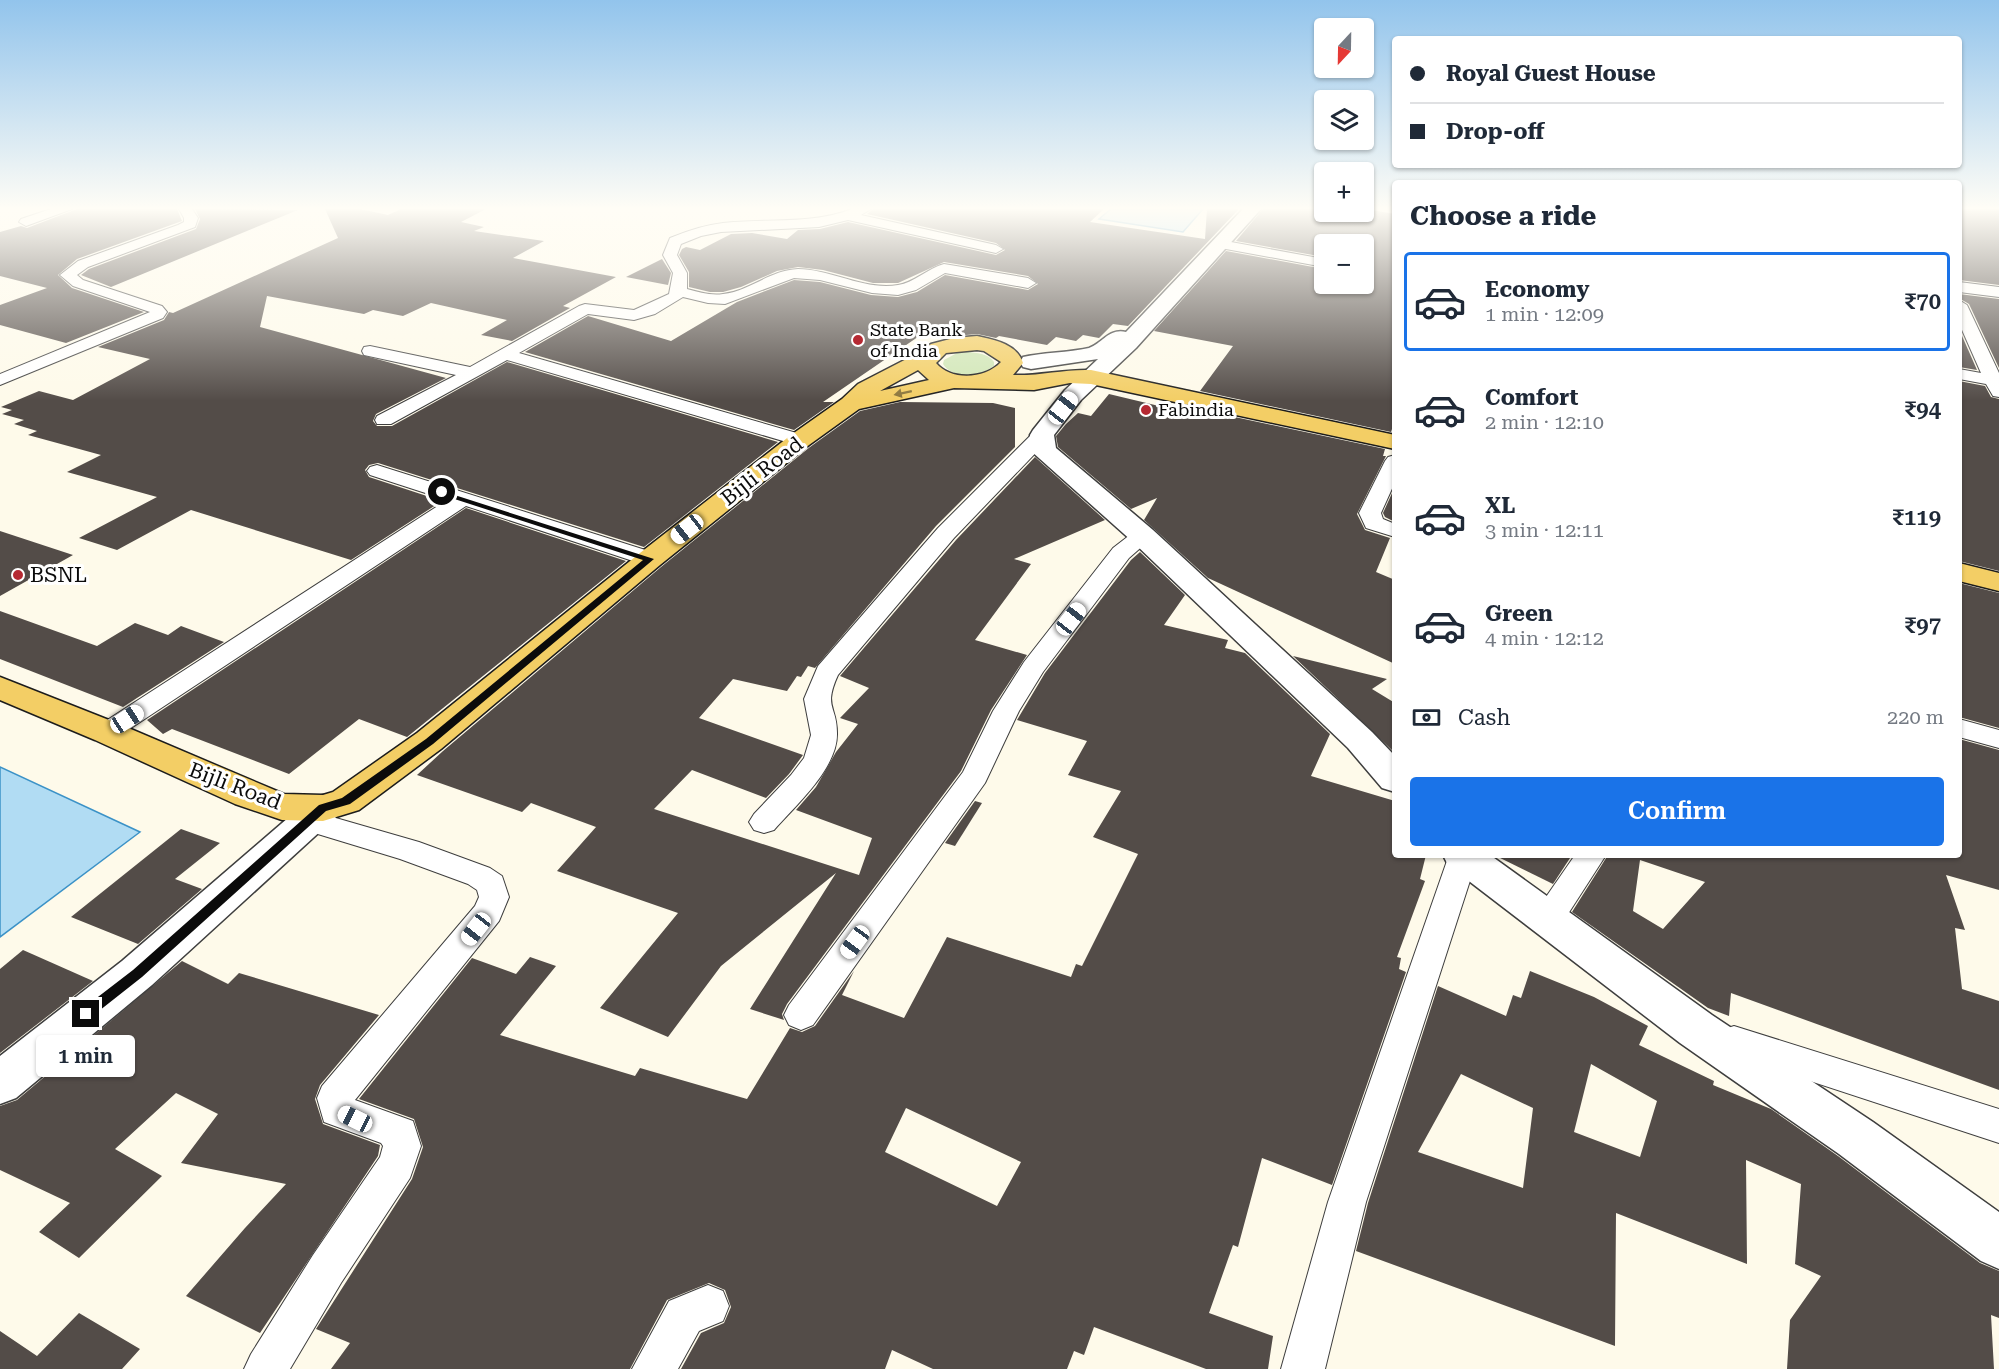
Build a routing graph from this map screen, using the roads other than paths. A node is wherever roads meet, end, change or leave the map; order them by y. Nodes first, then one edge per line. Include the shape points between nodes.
1 (71, 273) edge
2 (680, 273) edge
3 (932, 273) edge
4 (975, 273) edge
5 (1179, 273) edge
6 (1193, 273) edge
7 (1028, 283) dead end
8 (1962, 286) edge
9 (679, 292) junction
10 (1999, 292) edge
11 (1962, 312) edge
12 (370, 351) dead end
13 (505, 354) junction
14 (926, 357) junction
15 (1021, 360) junction
16 (473, 373) junction
17 (1962, 375) edge
18 (1081, 377) junction
19 (0, 380) edge
20 (961, 381) junction
21 (1996, 386) edge
22 (850, 404) junction
23 (384, 420) dead end
24 (1042, 435) junction
25 (800, 440) junction
26 (1392, 441) edge
27 (1392, 467) edge
28 (377, 471) dead end
29 (463, 499) junction
30 (1392, 530) edge
31 (1143, 536) junction
32 (650, 559) junction
33 (1962, 573) edge
34 (1999, 582) edge
35 (0, 688) edge
36 (1962, 729) edge
37 (107, 732) junction
38 (1999, 739) edge
39 (1392, 776) edge
40 (315, 815) junction
41 (764, 822) dead end
42 (1461, 858) edge
43 (1466, 858) edge
44 (1589, 858) edge
45 (1548, 919) junction
46 (801, 1015) dead end
47 (1696, 1029) junction
48 (0, 1083) edge
49 (1999, 1126) edge
50 (1999, 1243) edge
51 (708, 1306) dead end
52 (266, 1369) edge
53 (654, 1369) edge
54 (1303, 1369) edge

1 - 19 street via 68,275 78,283 159,312
2 - 9 street
3 - 9 street via 898,290 797,273 725,298
4 - 7 street
5 - 15 street via 1110,345 1086,356
6 - 18 street via 1128,343
8 - 10 street
9 - 13 street via 642,314 585,309
11 - 21 street
12 - 16 street
13 - 16 street
13 - 25 street
14 - 15 main road, Bijli Road via 946,346 977,344 1003,350
14 - 20 main road via 924,364 928,370
14 - 22 main road, Bijli Road via 876,382
15 - 18 main road, Bijli Road
15 - 20 main road via 998,376
16 - 23 street
17 - 21 street
18 - 20 main road via 1034,383
18 - 24 street via 1073,395
18 - 26 main road, Bijli Road
20 -> 22 main road, Bijli Road
22 - 25 main road, Bijli Road
24 - 31 street via 1044,451 1057,465
24 - 41 street via 946,533 827,672 819,689 824,733 819,756
25 - 32 main road, Bijli Road
27 - 30 street via 1370,513 1374,524
28 - 29 street
29 - 32 street
29 - 37 street
31 - 39 street via 1360,740
31 - 46 street via 1121,553 1033,668 1006,711 975,776
32 - 40 main road, Bijli Road via 429,741 346,801
33 - 34 main road
35 - 37 main road, Bijli Road
36 - 38 street
37 - 40 main road, Bijli Road via 248,795
40 - 48 street via 137,973
40 - 52 street via 479,876 492,884 494,897 488,912 450,961 335,1098 337,1110 400,1133 402,1146 397,1165
42 - 54 street via 1347,1202
43 - 45 street
44 - 45 street
45 - 47 street
47 - 49 street
47 - 50 street via 1847,1131
51 - 53 street via 684,1316

